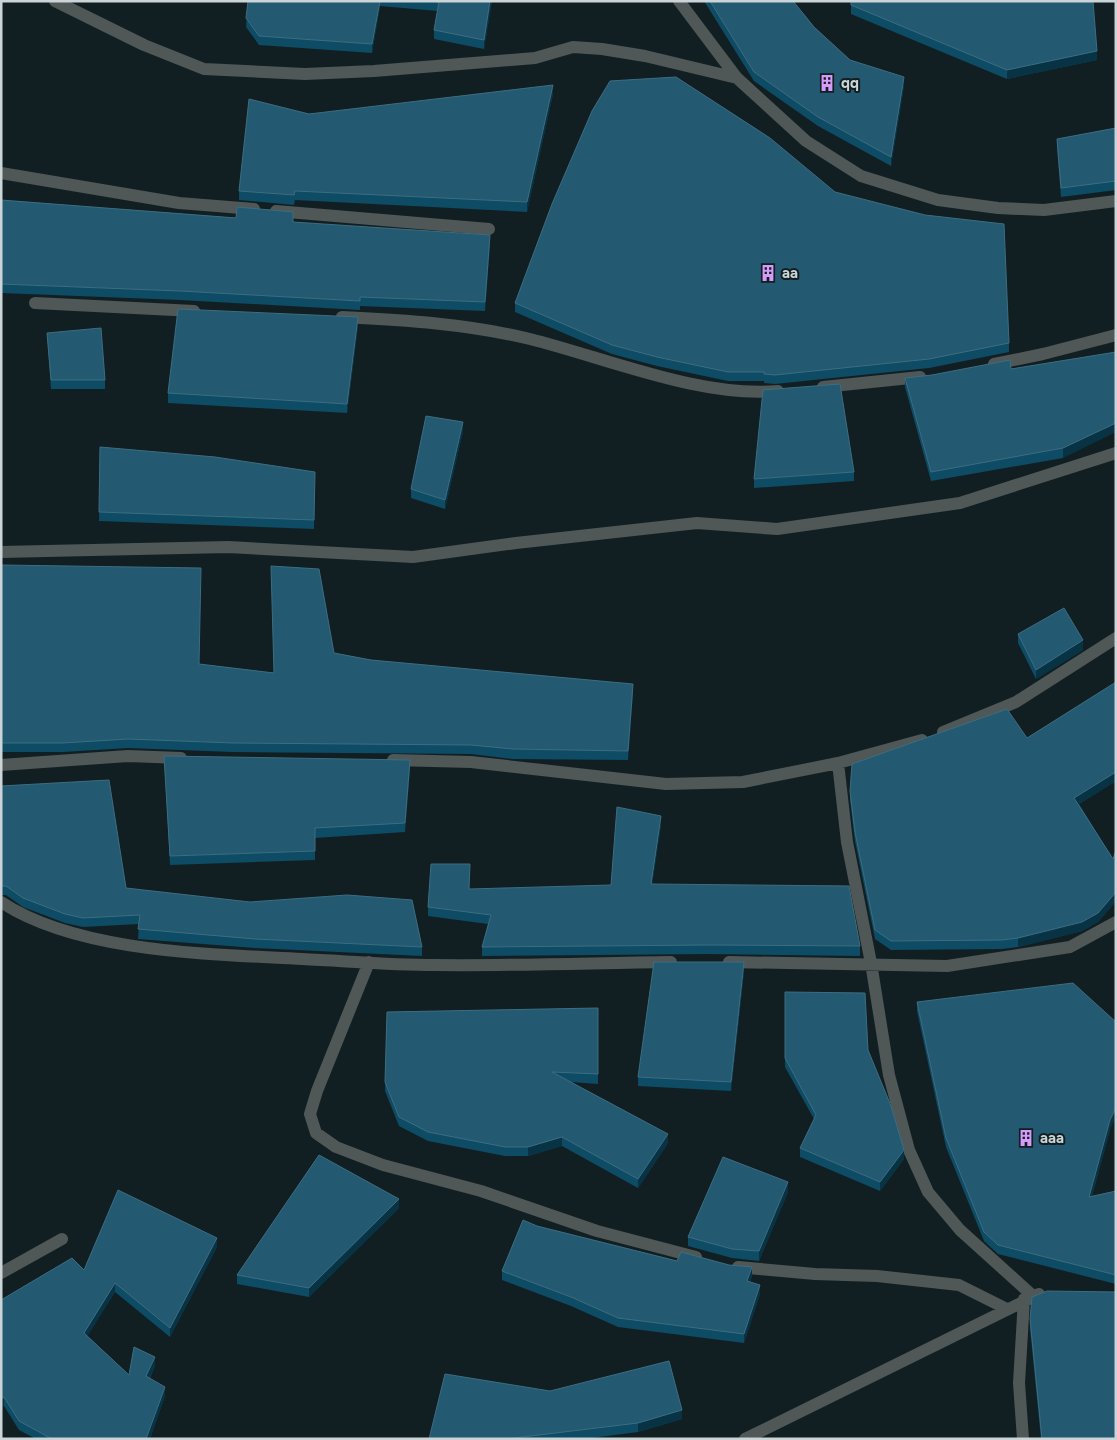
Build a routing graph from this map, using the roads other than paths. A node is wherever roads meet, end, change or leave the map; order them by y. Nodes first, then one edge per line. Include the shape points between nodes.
1 (55, 1) edge
2 (679, 1) edge
3 (737, 78) junction
4 (1, 174) edge
5 (1116, 201) edge
6 (489, 229) dead end
7 (35, 303) dead end
8 (203, 311) edge
9 (332, 317) edge
10 (1116, 336) edge
11 (977, 367) edge
12 (930, 376) edge
13 (814, 388) edge
14 (795, 390) edge
15 (1116, 454) edge
16 (1, 552) edge
17 (1116, 638) edge
18 (194, 758) edge
19 (377, 760) edge
20 (838, 763) junction
21 (1, 765) edge
22 (1, 902) edge
23 (1116, 922) edge
24 (369, 962) junction
25 (680, 962) edge
26 (719, 962) edge
27 (872, 963) junction
28 (62, 1239) dead end
29 (1, 1273) edge
30 (1047, 1292) edge
31 (1028, 1297) junction
32 (1007, 1309) junction
33 (745, 1439) edge
34 (1023, 1439) edge

1 - 3 street via 144,45 204,69 305,74 374,71 535,58 573,47 645,56
2 - 3 street
3 - 5 street via 806,141 861,176 888,185 938,200 998,208 1044,210
4 - 6 street via 180,203
7 - 8 street
9 - 14 street via 421,321 482,329 717,388 775,392
10 - 11 street
12 - 13 street
15 - 16 street via 960,503 777,529 697,523 413,558 228,547
17 - 20 street via 1016,702 927,739
18 - 21 street via 128,756
19 - 20 street via 471,762 666,784 743,782
20 - 27 street via 847,842
22 - 24 street via 19,914 63,931 130,946
23 - 27 street via 1070,947 1014,957 946,966
24 - 25 street via 432,966
24 - 32 street via 310,1114 316,1133 336,1147 383,1165 481,1191 597,1231 717,1262 815,1274 877,1276 959,1285
26 - 27 street
27 - 31 street via 889,1075 909,1150 928,1192 960,1230
28 - 29 street
30 - 31 street
31 - 32 street
31 - 34 street via 1019,1383
32 - 33 street

